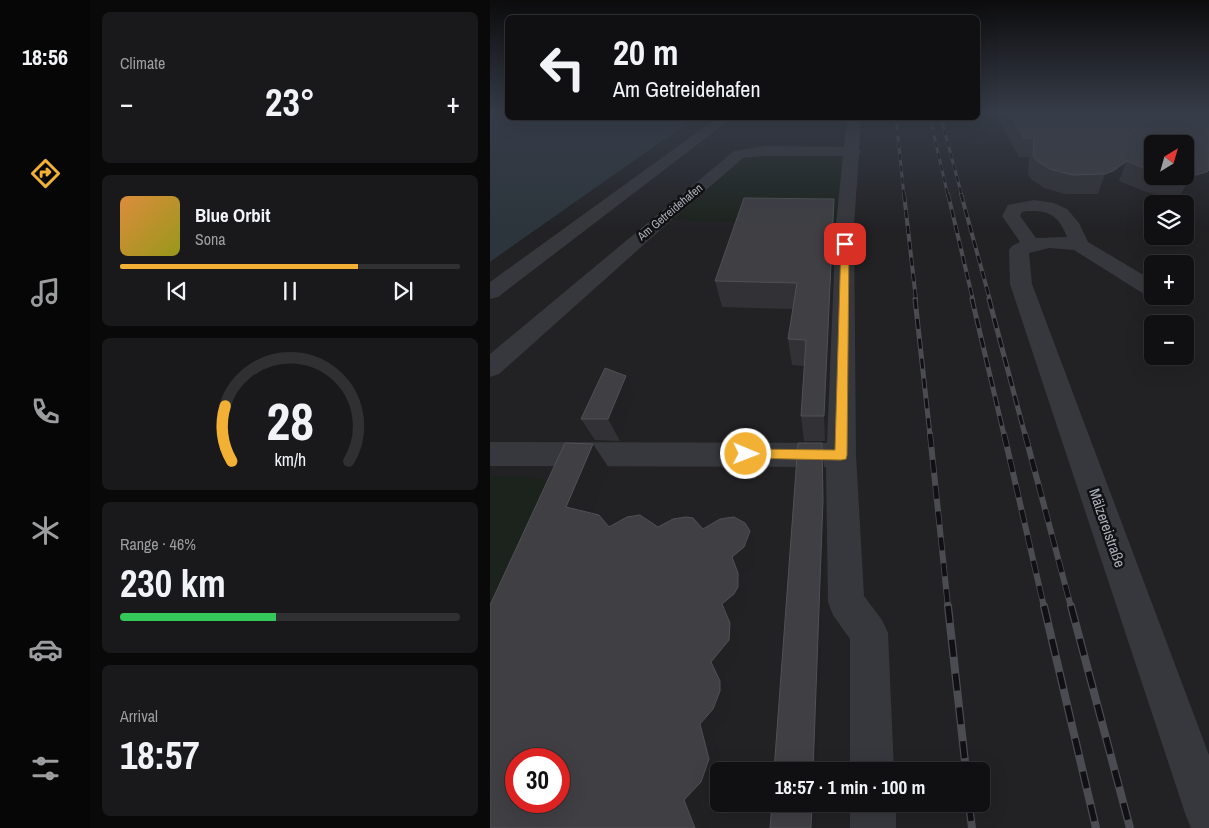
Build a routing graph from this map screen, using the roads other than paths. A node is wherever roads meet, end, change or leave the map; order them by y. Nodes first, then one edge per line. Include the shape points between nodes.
1 (680, 152) edge
2 (759, 152) edge
3 (821, 152) edge
4 (853, 152) joint
5 (1031, 244) junction
6 (1080, 244) junction
7 (1144, 284) edge
8 (490, 292) edge
9 (490, 368) edge
10 (490, 454) edge
11 (841, 455) junction
12 (872, 762) edge
13 (873, 812) edge
14 (1209, 816) edge
15 (873, 828) edge

1 - 8 street
2 - 9 street, Am Getreidehafen via 739,154
3 - 4 street, Am Getreidehafen
4 - 11 street via 845,224
5 - 6 street via 1050,240
5 - 6 street via 1012,216 1014,209 1024,205 1042,206 1062,214
5 - 14 street, Mälzereistraße via 1019,250 1021,284
6 - 7 street
10 - 11 street
11 - 12 street via 846,602 869,633
13 - 15 street

